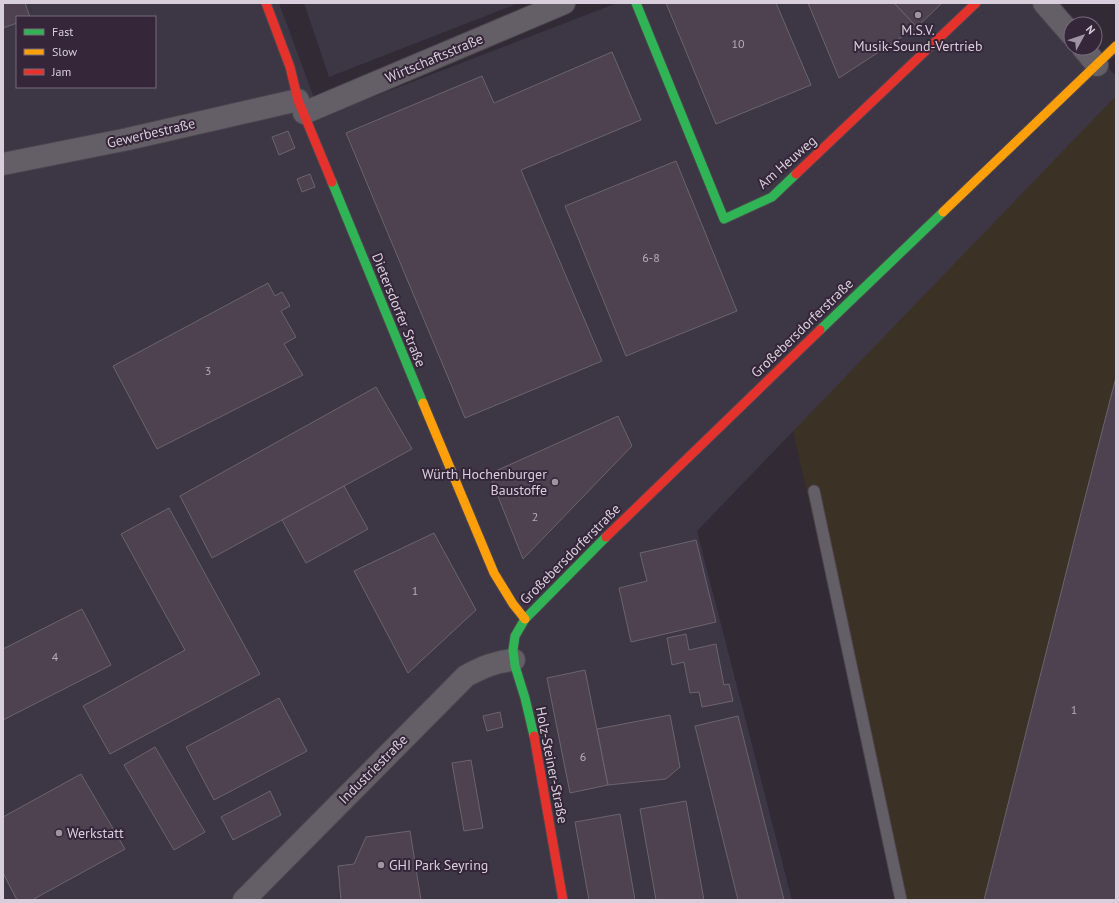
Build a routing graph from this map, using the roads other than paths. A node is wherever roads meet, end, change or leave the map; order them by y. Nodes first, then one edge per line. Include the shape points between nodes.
1 (266, 3) edge
2 (564, 3) edge
3 (636, 3) edge
4 (976, 3) edge
5 (1044, 3) edge
6 (1063, 25) edge
7 (1116, 46) edge
8 (1090, 56) edge
9 (1097, 65) junction
10 (301, 106) junction
11 (3, 164) edge
12 (814, 490) dead end
13 (525, 619) junction
14 (515, 636) joint
15 (514, 660) junction
16 (244, 900) edge
17 (563, 900) edge
18 (901, 900) edge

1 - 10 street, Dietersdorfer Straße via 290,67
2 - 10 street, Wirtschaftsstraße
3 - 4 street, Am Heuweg via 724,219 772,197
5 - 6 street
7 - 9 street, Großebersdorferstraße
8 - 9 street
9 - 13 street, Großebersdorferstraße via 638,505
10 - 11 street, Gewerbestraße
10 - 13 street, Dietersdorfer Straße via 494,574
12 - 18 lane
13 - 14 street, Großebersdorferstraße
14 - 15 street, Holz-Steiner-Straße
15 - 16 street, Industriestraße via 503,660 484,666 466,676
15 - 17 street, Holz-Steiner-Straße via 537,751

